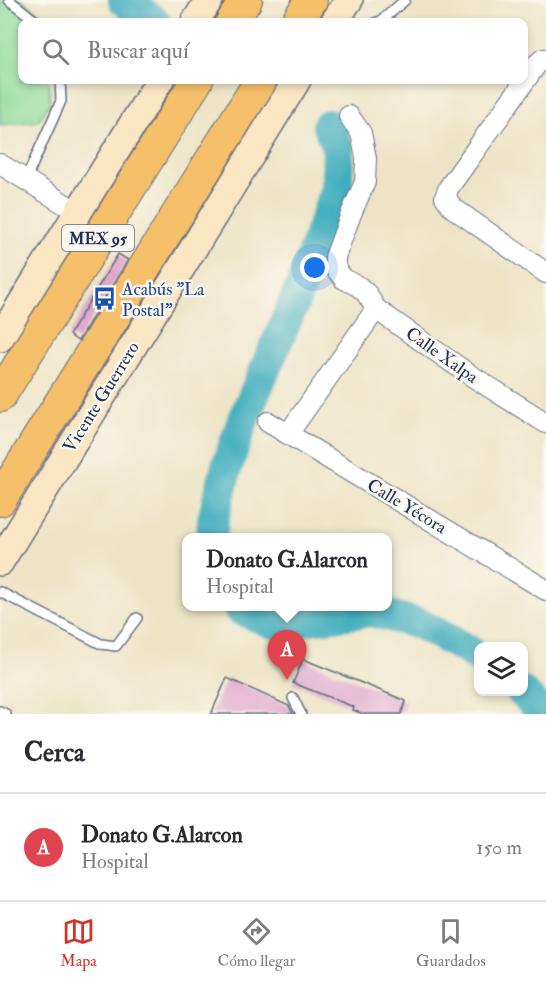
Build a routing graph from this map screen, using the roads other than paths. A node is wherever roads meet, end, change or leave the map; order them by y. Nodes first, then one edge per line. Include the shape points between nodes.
1 (9, 0) edge
2 (210, 0) edge
3 (246, 0) edge
4 (311, 0) edge
5 (348, 0) edge
6 (405, 0) edge
7 (32, 18) edge
8 (198, 18) edge
9 (235, 18) edge
10 (300, 18) edge
11 (337, 18) edge
12 (384, 18) edge
13 (546, 59) edge
14 (528, 77) edge
15 (60, 84) edge
16 (158, 84) edge
17 (194, 84) edge
18 (259, 84) edge
19 (295, 84) edge
20 (523, 84) edge
21 (349, 116) dead end
22 (0, 164) edge
23 (26, 179) junction
24 (79, 213) junction
25 (546, 273) edge
26 (376, 309) junction
27 (0, 338) edge
28 (2, 390) edge
29 (268, 422) dead end
30 (546, 423) edge
31 (288, 434) junction
32 (0, 500) edge
33 (0, 562) edge
34 (546, 590) edge
35 (0, 592) edge
36 (137, 618) dead end
37 (293, 698) dead end
38 (0, 711) edge
39 (6, 714) edge
40 (301, 714) edge

1 - 7 lane
2 - 8 main road
3 - 9 main road
4 - 10 main road
5 - 11 main road
6 - 12 lane
13 - 14 street
15 - 23 lane via 62,101
16 - 24 main road
17 - 28 main road, MEX 95
18 - 32 main road, MEX 95
19 - 33 main road, Vicente Guerrero
20 - 25 street via 449,187 446,197 453,208
21 - 26 street, Calle Xalpa via 362,133 365,182 334,268 367,294
22 - 23 street
23 - 24 street
24 - 27 main road
26 - 30 street, Calle Xalpa via 466,373
26 - 31 street
29 - 31 street, Calle Yécora
31 - 34 street, Calle Yécora
35 - 36 lane via 109,646 116,646
37 - 40 lane
38 - 39 lane

